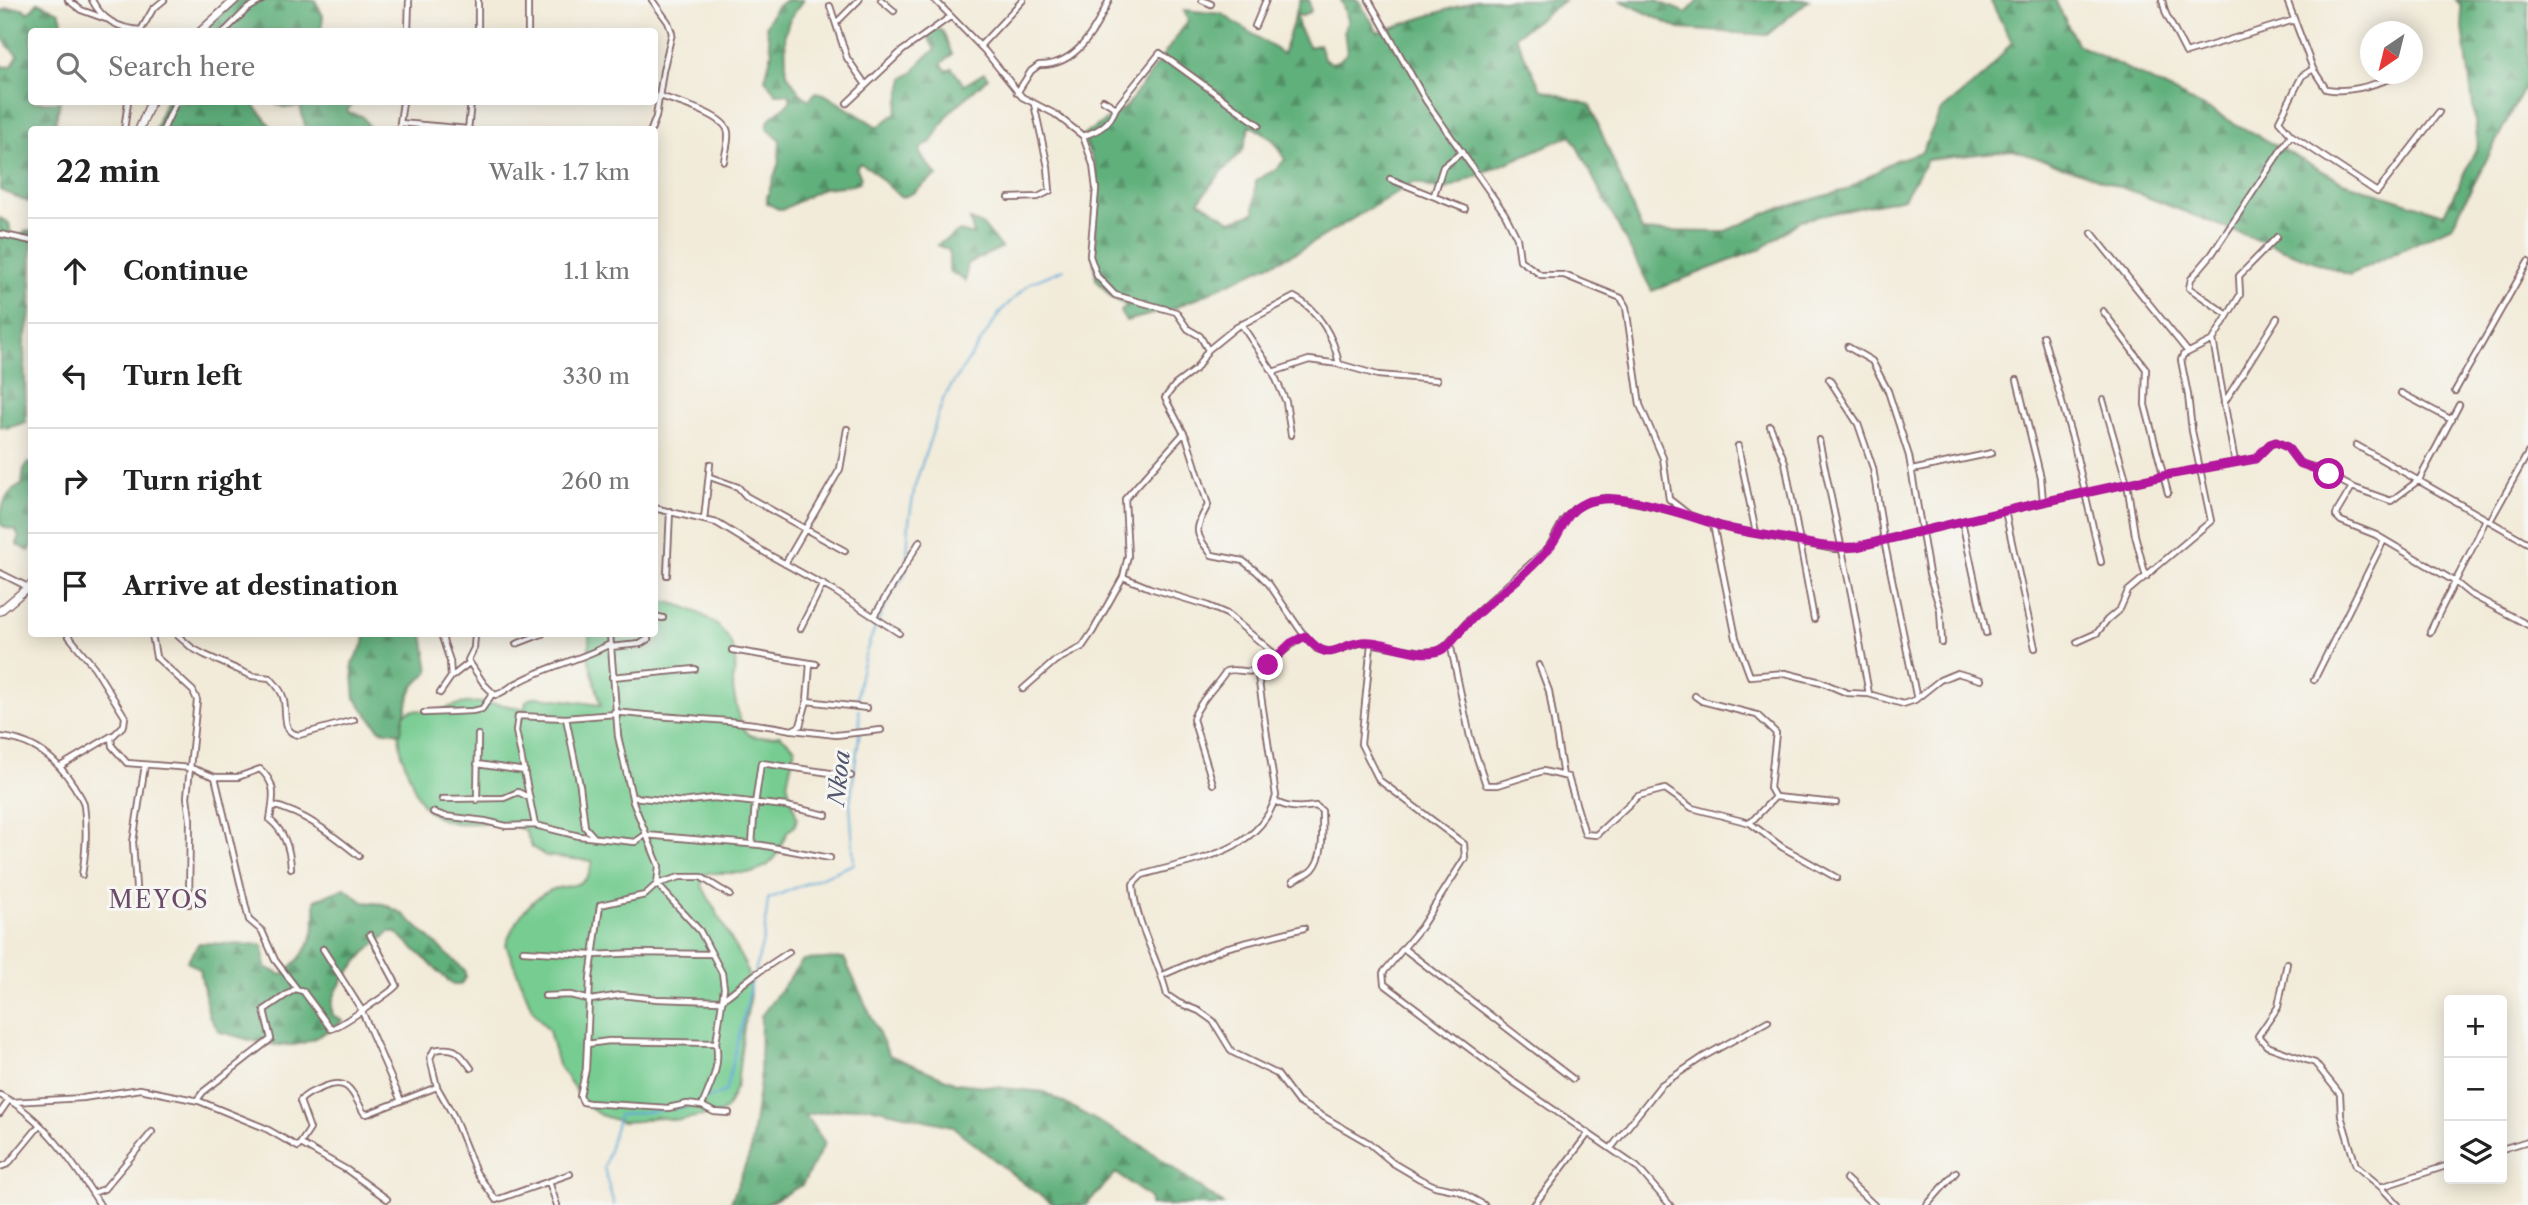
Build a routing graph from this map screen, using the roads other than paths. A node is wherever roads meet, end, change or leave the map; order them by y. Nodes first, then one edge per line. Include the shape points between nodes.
1 (68, 0) edge
2 (92, 0) edge
3 (164, 0) edge
4 (235, 0) edge
5 (262, 0) edge
6 (409, 0) edge
7 (478, 0) edge
8 (528, 0) edge
9 (652, 0) edge
10 (859, 0) edge
11 (881, 0) edge
12 (935, 0) edge
13 (1023, 0) edge
14 (1108, 0) edge
15 (1202, 0) edge
16 (1266, 0) edge
17 (1369, 0) edge
18 (2162, 0) edge
19 (2287, 0) edge
20 (1211, 4) dead end
21 (830, 6) dead end
22 (894, 11) dead end
23 (950, 17) junction
24 (107, 19) junction
25 (2294, 20) junction
26 (837, 22) junction
27 (1255, 26) dead end
28 (125, 28) edge
29 (143, 28) edge
30 (204, 28) edge
31 (228, 28) edge
32 (408, 28) edge
33 (478, 28) edge
34 (528, 28) edge
35 (980, 46) junction
36 (2313, 69) junction
37 (2372, 84) edge
38 (866, 85) junction
39 (1017, 93) junction
40 (660, 96) junction
41 (1103, 100) dead end
42 (847, 103) dead end
43 (1034, 103) junction
44 (128, 105) edge
45 (150, 105) edge
46 (175, 105) edge
47 (403, 105) edge
48 (471, 105) edge
49 (1116, 108) junction
50 (2439, 112) dead end
51 (1259, 125) dead end
52 (125, 126) edge
53 (141, 126) edge
54 (165, 126) edge
55 (400, 126) edge
56 (468, 126) edge
57 (652, 126) edge
58 (1083, 135) junction
59 (2291, 135) junction
60 (1462, 152) junction
61 (724, 161) dead end
62 (1390, 179) dead end
63 (1434, 195) junction
64 (1009, 198) dead end
65 (1465, 209) dead end
66 (2092, 233) dead end
67 (0, 234) edge
68 (2277, 237) dead end
69 (28, 240) edge
70 (2528, 262) edge
71 (2104, 311) dead end
72 (2228, 315) junction
73 (2277, 318) dead end
74 (1241, 324) junction
75 (2043, 336) dead end
76 (2213, 340) junction
77 (1848, 347) dead end
78 (1208, 350) junction
79 (2188, 352) junction
80 (1339, 364) junction
81 (1273, 372) junction
82 (1829, 379) dead end
83 (1437, 380) dead end
84 (2017, 380) dead end
85 (2455, 391) dead end
86 (2401, 393) dead end
87 (2104, 400) dead end
88 (2224, 404) junction
89 (2459, 405) dead end
90 (2452, 419) junction
91 (1770, 426) dead end
92 (847, 429) dead end
93 (1184, 433) junction
94 (1291, 435) dead end
95 (1819, 440) dead end
96 (2356, 445) dead end
97 (1738, 446) dead end
98 (1992, 453) dead end
99 (2528, 453) edge
100 (2235, 462) junction
101 (710, 464) dead end
102 (2202, 468) junction
103 (1912, 470) junction
104 (2163, 475) junction
105 (710, 477) junction
106 (2419, 480) junction
107 (2127, 483) junction
108 (2352, 487) junction
109 (2085, 493) junction
110 (2168, 493) dead end
111 (2043, 502) junction
112 (658, 509) edge
113 (2004, 511) junction
114 (670, 512) junction
115 (1689, 515) junction
116 (704, 520) junction
117 (2488, 520) junction
118 (1962, 521) junction
119 (1713, 523) junction
120 (805, 529) junction
121 (1920, 531) junction
122 (1756, 533) junction
123 (2528, 535) edge
124 (1884, 540) junction
125 (2384, 540) junction
126 (920, 541) dead end
127 (1799, 541) junction
128 (2526, 542) edge
129 (1842, 548) junction
130 (845, 551) dead end
131 (2101, 562) dead end
132 (785, 564) junction
133 (0, 573) edge
134 (667, 575) dead end
135 (1123, 577) junction
136 (2146, 577) junction
137 (2454, 581) junction
138 (822, 584) junction
139 (28, 585) edge
140 (28, 586) edge
141 (0, 611) edge
142 (874, 616) junction
143 (658, 617) edge
144 (663, 618) dead end
145 (1814, 619) dead end
146 (2528, 625) edge
147 (800, 629) dead end
148 (2430, 632) dead end
149 (899, 633) dead end
150 (1986, 633) dead end
151 (1305, 636) junction
152 (69, 637) edge
153 (153, 637) edge
154 (179, 637) edge
155 (443, 637) edge
156 (475, 637) edge
157 (535, 637) edge
158 (610, 637) edge
159 (648, 639) dead end
160 (1450, 642) junction
161 (2077, 642) dead end
162 (1371, 643) junction
163 (1942, 643) dead end
164 (516, 645) dead end
165 (610, 646) junction
166 (2035, 648) dead end
167 (733, 650) dead end
168 (1277, 656) junction
169 (469, 663) junction
170 (1539, 665) dead end
171 (695, 669) dead end
172 (1257, 669) junction
173 (451, 677) junction
174 (612, 677) junction
175 (1981, 680) dead end
176 (2314, 680) dead end
177 (1023, 689) dead end
178 (440, 693) dead end
179 (493, 693) junction
180 (1869, 694) junction
181 (1916, 695) dead end
182 (1695, 696) dead end
183 (807, 701) junction
184 (867, 708) dead end
185 (424, 713) dead end
186 (614, 713) junction
187 (566, 718) junction
188 (354, 720) dead end
189 (793, 730) junction
190 (881, 730) dead end
191 (114, 734) junction
192 (478, 735) dead end
193 (0, 737) edge
194 (477, 764) junction
195 (145, 765) junction
196 (61, 766) junction
197 (191, 768) junction
198 (525, 771) junction
199 (851, 776) dead end
200 (1563, 776) junction
201 (215, 777) junction
202 (1213, 784) dead end
203 (528, 797) junction
204 (632, 797) junction
205 (1775, 797) junction
206 (442, 799) dead end
207 (477, 800) junction
208 (1275, 801) junction
209 (1836, 803) dead end
210 (754, 804) junction
211 (272, 805) junction
212 (433, 812) dead end
213 (826, 815) dead end
214 (1749, 823) junction
215 (536, 825) junction
216 (645, 835) junction
217 (595, 838) junction
218 (752, 844) junction
219 (359, 856) dead end
220 (830, 858) dead end
221 (291, 868) dead end
222 (82, 875) dead end
223 (1837, 878) dead end
224 (1293, 881) dead end
225 (657, 884) junction
226 (136, 887) dead end
227 (730, 895) dead end
228 (189, 904) dead end
229 (1304, 928) dead end
230 (370, 935) dead end
231 (1403, 948) junction
232 (323, 949) dead end
233 (523, 951) dead end
234 (789, 952) dead end
235 (710, 954) junction
236 (593, 955) junction
237 (2287, 963) dead end
238 (1163, 975) junction
239 (297, 989) junction
240 (545, 996) dead end
241 (591, 1000) junction
242 (721, 1001) junction
243 (361, 1009) junction
244 (1768, 1021) dead end
245 (716, 1043) junction
246 (587, 1044) junction
247 (471, 1068) dead end
248 (1573, 1079) dead end
249 (437, 1087) junction
250 (0, 1095) edge
251 (197, 1100) junction
252 (11, 1101) junction
253 (401, 1101) junction
254 (702, 1106) junction
255 (0, 1113) edge
256 (729, 1113) dead end
257 (40, 1125) junction
258 (152, 1132) dead end
259 (1588, 1134) junction
260 (2528, 1141) edge
261 (302, 1144) junction
262 (2507, 1147) edge
263 (1611, 1148) junction
264 (0, 1167) edge
265 (2444, 1167) edge
266 (1956, 1172) dead end
267 (570, 1174) dead end
268 (1846, 1179) dead end
269 (549, 1182) junction
270 (2381, 1187) junction
271 (93, 1193) junction
272 (387, 1199) dead end
273 (100, 1205) edge
274 (557, 1205) edge
275 (1483, 1205) edge
276 (1534, 1205) edge
277 (1670, 1205) edge
278 (1874, 1205) edge
279 (1927, 1205) edge
280 (2398, 1205) edge

1 - 24 street
2 - 24 street
3 - 29 street
4 - 30 highway
5 - 31 street
6 - 32 street
7 - 33 street
8 - 34 street
9 - 40 street via 672,33
10 - 26 street
11 - 22 street
12 - 23 street
13 - 35 street
14 - 39 street via 1075,54 1054,65 1039,65
15 - 20 street
16 - 27 street
17 - 60 street via 1426,100
18 - 25 street via 2186,53
19 - 25 street
21 - 26 street
23 - 35 street
23 - 38 street via 902,51
24 - 28 street
25 - 36 street
26 - 38 street via 847,58
35 - 39 street
36 - 37 street via 2326,89 2341,92
36 - 59 street via 2302,76 2279,121
38 - 42 street
39 - 43 street
40 - 57 street
40 - 61 street via 725,123 729,132
41 - 49 street
43 - 58 street
43 - 64 street via 1050,191 1038,197
44 - 52 street
45 - 53 highway
46 - 54 street
47 - 55 street
48 - 56 street
49 - 51 street via 1160,53
49 - 58 street via 1106,125
50 - 59 street via 2377,192
58 - 78 street via 1096,189 1090,256 1097,276 1115,295 1176,312
59 - 72 street via 2191,279 2189,288
60 - 63 street via 1443,167
60 - 115 street via 1505,214 1517,238 1520,260 1541,275 1564,275 1621,298 1640,405 1663,458 1669,499
62 - 63 street
63 - 65 street
66 - 79 street
67 - 69 street
68 - 72 street via 2239,276 2240,295
70 - 85 street
71 - 104 street via 2146,369 2145,405
72 - 76 street
73 - 88 street
74 - 78 street
74 - 80 street via 1294,297 1330,334
74 - 81 street
75 - 109 street
76 - 79 street
76 - 88 street
77 - 103 street via 1872,361 1888,391
78 - 93 street via 1196,369 1165,398
79 - 102 street via 2181,369
80 - 81 street via 1309,360
80 - 83 street via 1378,375
81 - 94 street via 1286,402
82 - 124 street via 1858,424 1872,468
84 - 111 street
86 - 90 street
87 - 107 street
88 - 100 street
89 - 90 street
90 - 106 street
91 - 127 street via 1785,462
92 - 120 street via 840,469
93 - 135 street via 1125,499 1128,556
93 - 151 street via 1208,505 1197,525 1197,536 1212,555 1243,561 1256,571
95 - 129 street
96 - 106 street
97 - 122 street
98 - 103 street
99 - 117 street
100 - 102 street
100 - 108 street via 2255,459 2276,442 2287,447 2299,463
101 - 105 street
102 - 104 street
102 - 136 street via 2211,521
103 - 121 street
104 - 107 street
104 - 110 street
105 - 116 street
105 - 120 street via 738,487
106 - 108 street via 2391,501
106 - 117 street
107 - 109 street
107 - 136 street
108 - 125 street via 2336,516
109 - 111 street
109 - 131 street
111 - 113 street
112 - 114 street
113 - 118 street
113 - 166 street
114 - 116 street
114 - 134 street
115 - 119 street
115 - 160 street via 1606,498 1587,502 1574,509 1549,547
116 - 132 street via 717,523
117 - 128 street
117 - 137 street
118 - 121 street
118 - 150 street
119 - 122 street
119 - 180 street via 1736,638 1750,677 1785,673 1847,693
120 - 130 street
120 - 132 street
121 - 124 street
121 - 163 street via 1940,609
122 - 127 street
123 - 128 street
124 - 129 street
124 - 181 street
125 - 137 street
125 - 176 street
126 - 142 street
127 - 129 street
127 - 145 street
129 - 180 street
132 - 138 street
133 - 139 street
135 - 168 street via 1227,614
135 - 177 street via 1082,647 1055,661
136 - 161 street via 2128,591 2120,610 2097,633
137 - 146 street
137 - 148 street
138 - 142 street
138 - 147 street
140 - 141 highway
142 - 149 street
143 - 144 street
151 - 162 street via 1317,649 1330,652
151 - 168 street
152 - 191 street via 125,717 124,725
153 - 197 street via 156,657 197,700
154 - 188 street via 205,655 252,676 270,678 283,695 292,734
155 - 173 street
156 - 169 street
157 - 164 street
158 - 165 street
159 - 165 street
160 - 162 street via 1438,651 1421,652
160 - 200 street via 1469,737 1486,785 1543,771
162 - 231 street via 1361,744 1365,753 1380,780 1464,844 1465,858
165 - 174 street
165 - 179 street via 519,681 499,695
167 - 183 street via 813,664
168 - 172 street
169 - 173 street
169 - 179 street
170 - 200 street via 1549,691
171 - 174 street
172 - 202 street via 1226,671 1193,719
172 - 208 street
173 - 178 street
174 - 186 street
175 - 180 street via 1957,674 1903,704
179 - 185 street via 482,709
182 - 205 street via 1757,715 1776,733 1770,788
183 - 184 street
183 - 189 street via 800,726
186 - 187 street
186 - 189 street via 751,722
186 - 204 street
187 - 198 street via 519,716 516,731
187 - 217 street via 585,827
189 - 190 street via 836,735
191 - 195 street via 112,746 127,763
191 - 196 street
192 - 194 street
193 - 196 street via 20,740
194 - 198 street
194 - 207 street
195 - 197 street
195 - 226 street via 133,842
196 - 222 street via 84,803 87,846
197 - 201 street
197 - 228 street via 187,797
198 - 203 street
199 - 210 street via 761,763
200 - 214 street via 1568,777 1585,834 1596,835 1638,796 1665,789 1692,808
201 - 211 street via 238,777 260,768 271,778
201 - 239 street via 249,920 262,931 275,960
203 - 207 street via 518,792 504,799
203 - 215 street
204 - 210 street via 682,802 714,798
204 - 216 street
205 - 209 street
205 - 214 street
206 - 207 street
208 - 224 street via 1283,806 1316,806 1322,811 1318,859 1313,870
208 - 238 street via 1254,833 1221,854 1142,875 1133,884 1144,937
210 - 213 street
210 - 218 street
211 - 219 street via 316,824
211 - 221 street via 270,820 280,828
212 - 215 street via 506,827
214 - 223 street
215 - 217 street
216 - 217 street via 635,842
216 - 218 street
216 - 225 street via 659,866
218 - 220 street
225 - 227 street via 701,877
225 - 235 street via 701,931
225 - 236 street via 645,895 600,905
229 - 238 street via 1225,948
230 - 243 street via 397,985
231 - 248 street
231 - 259 street via 1383,973 1384,984
232 - 243 street
233 - 236 street
234 - 242 street
235 - 236 street
235 - 242 street via 722,973
236 - 241 street
237 - 270 street via 2278,1007 2258,1036 2267,1046 2315,1063 2340,1094 2341,1116 2356,1166
238 - 275 street via 1167,995 1213,1021 1232,1052 1277,1074 1298,1102 1420,1180 1459,1191
239 - 243 street via 331,1029
239 - 251 street via 264,1010 271,1039
240 - 241 street
241 - 242 street via 621,995
241 - 246 street
242 - 245 street
243 - 253 street
244 - 263 street via 1661,1086
245 - 246 street
245 - 254 street via 717,1070
246 - 254 street via 583,1102
247 - 249 street via 455,1049 433,1050 430,1058
249 - 253 street
249 - 269 street via 476,1172 496,1200
250 - 252 street
251 - 252 street via 140,1089 83,1098
251 - 261 street via 298,1147
252 - 255 street
252 - 257 street
253 - 261 street via 367,1114 345,1084 316,1090 300,1101 310,1129
254 - 256 street
257 - 264 street via 8,1164
257 - 271 street
258 - 271 street via 104,1189
259 - 263 street
259 - 276 street
260 - 262 street
261 - 272 street
263 - 277 street via 1637,1167
265 - 270 street
266 - 279 street
267 - 269 street
268 - 278 street
269 - 274 street
270 - 280 street
271 - 273 street

